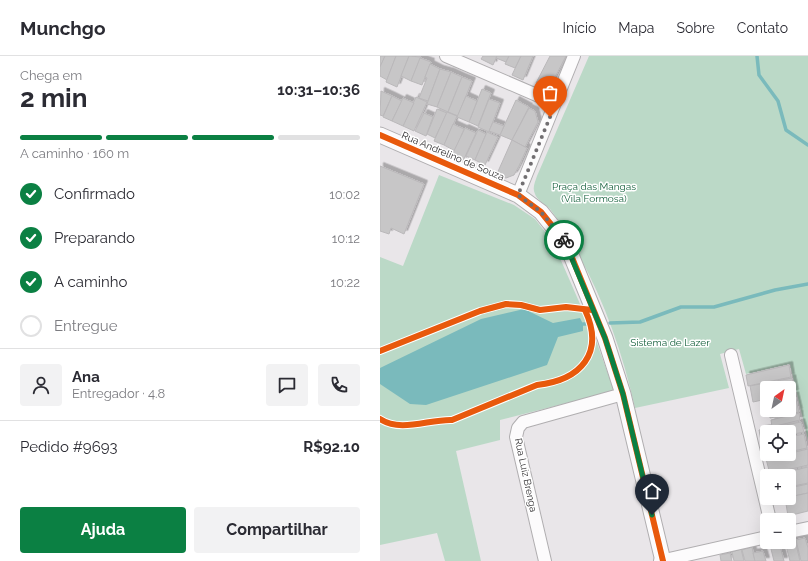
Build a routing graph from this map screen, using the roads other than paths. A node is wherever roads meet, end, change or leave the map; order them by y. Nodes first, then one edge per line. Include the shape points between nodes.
1 (446, 56) edge
2 (574, 56) edge
3 (555, 104) junction
4 (380, 135) edge
5 (518, 195) junction
6 (731, 355) dead end
7 (623, 394) junction
8 (768, 513) edge
9 (808, 528) edge
10 (796, 531) edge
11 (760, 539) edge
12 (545, 561) edge
13 (662, 561) edge

1 - 3 street
2 - 3 street
3 - 5 street
4 - 5 street, Rua Andrelino de Souza
5 - 7 street, Rua Andrelino de Souza via 541,212 566,244 605,338
6 - 8 street
7 - 12 street, Rua Luiz Brenga via 523,422 518,428 516,437
7 - 13 street, Rua Andrelino de Souza
9 - 10 street
11 - 13 street

